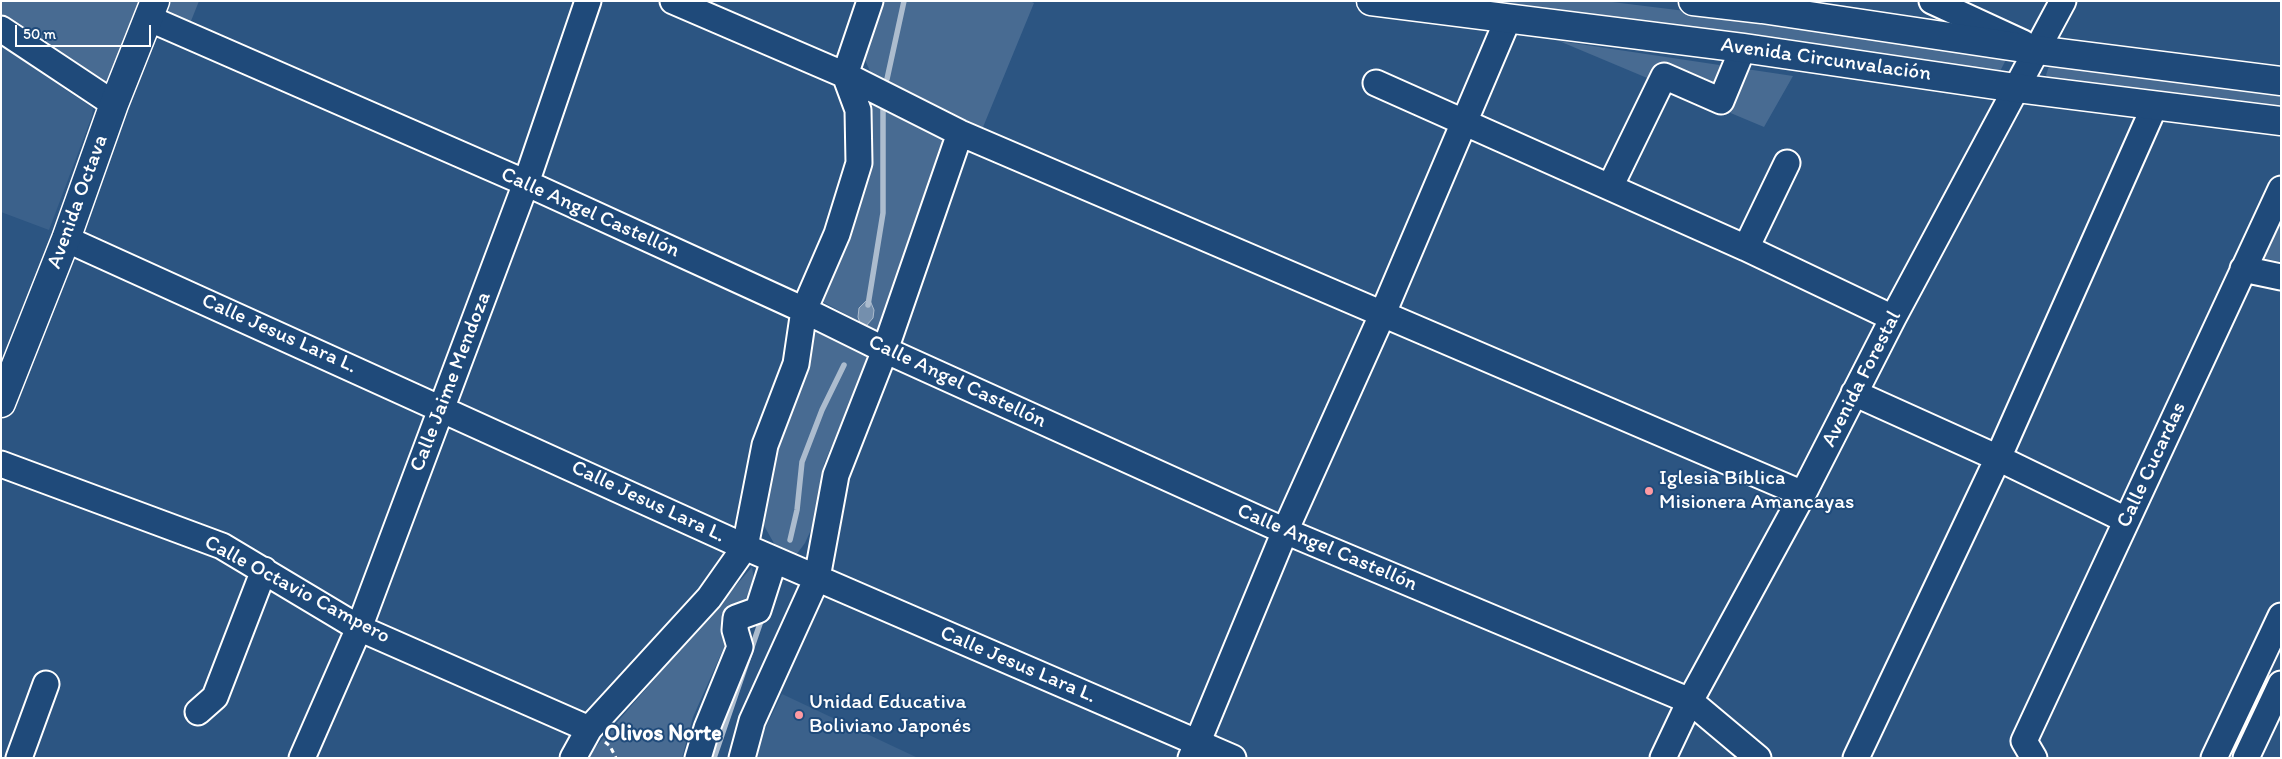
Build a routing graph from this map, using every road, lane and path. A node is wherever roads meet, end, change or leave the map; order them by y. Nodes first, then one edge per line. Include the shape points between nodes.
1 (588, 1) edge
2 (673, 1) edge
3 (870, 1) edge
4 (1372, 1) edge
5 (1693, 1) edge
6 (1932, 1) edge
7 (2063, 1) edge
8 (152, 10) edge
9 (1508, 19) junction
10 (1, 29) edge
11 (1743, 48) junction
12 (2037, 50) junction
13 (845, 75) junction
14 (2281, 81) edge
15 (1376, 83) dead end
16 (2016, 88) junction
17 (114, 104) junction
18 (2155, 105) junction
19 (2281, 121) edge
20 (1465, 122) junction
21 (960, 133) junction
22 (1787, 163) dead end
23 (526, 183) junction
24 (1610, 188) junction
25 (2281, 189) edge
26 (66, 239) junction
27 (1746, 248) junction
28 (2243, 269) junction
29 (2281, 277) edge
30 (804, 310) junction
31 (1383, 313) junction
32 (1892, 318) junction
33 (885, 350) junction
34 (1854, 392) junction
35 (1, 403) edge
36 (441, 407) junction
37 (1998, 458) junction
38 (1, 464) edge
39 (1803, 494) junction
40 (2126, 520) junction
41 (1285, 531) junction
42 (745, 547) junction
43 (774, 560) junction
44 (264, 570) junction
45 (817, 578) junction
46 (2281, 616) edge
47 (360, 628) junction
48 (46, 684) dead end
49 (2281, 684) edge
50 (1690, 701) junction
51 (198, 712) dead end
52 (589, 728) junction
53 (2029, 749) edge
54 (1195, 751) edge
55 (19, 758) edge
56 (302, 758) edge
57 (573, 758) edge
58 (698, 758) edge
59 (742, 758) edge
60 (1233, 758) edge
61 (1663, 758) edge
62 (1758, 758) edge
63 (1856, 758) edge
64 (2214, 758) edge
65 (2247, 758) edge

1 - 23 street, Calle Jaime Mendoza
2 - 13 street
3 - 13 street
4 - 9 main road, Avenida Circunvalación
5 - 12 main road, Avenida Circunvalación
6 - 12 street
7 - 12 street, Avenida Forestal
8 - 17 main road, Avenida Octava
8 - 23 street, Calle Angel Castellón
9 - 11 main road, Avenida Circunvalación
9 - 20 street
10 - 17 street
11 - 16 main road, Avenida Circunvalación
11 - 24 street via 1721,101 1664,76
12 - 14 main road, Avenida Circunvalación
12 - 16 street, Avenida Forestal
13 - 21 street
13 - 30 street via 858,110 859,163 837,234
15 - 20 street
16 - 18 main road, Avenida Circunvalación
16 - 32 street, Avenida Forestal
17 - 26 main road, Avenida Octava
18 - 19 main road, Avenida Circunvalación
18 - 37 street
20 - 24 street
20 - 31 street
21 - 31 street
21 - 33 street
22 - 27 street
23 - 30 street, Calle Angel Castellón
23 - 36 street, Calle Jaime Mendoza
24 - 27 street
25 - 28 street, Calle Cucardas
26 - 35 main road, Avenida Octava
26 - 36 street, Calle Jesus Lara L.
27 - 32 street
28 - 29 street
28 - 40 street, Calle Cucardas
30 - 33 street, Calle Angel Castellón
30 - 42 street via 796,364 765,445
31 - 39 street
31 - 41 street
32 - 34 street, Avenida Forestal
33 - 41 street, Calle Angel Castellón
33 - 45 street via 836,475
34 - 37 street
34 - 39 street, Avenida Forestal
36 - 42 street, Calle Jesus Lara L.
36 - 47 street, Calle Jaime Mendoza
37 - 40 street
37 - 63 street
38 - 44 street, Calle Octavio Campero via 222,546
39 - 50 street, Avenida Forestal
40 - 53 street, Calle Cucardas
41 - 50 street, Calle Angel Castellón
41 - 54 street
42 - 43 street, Calle Jesus Lara L.
42 - 52 street via 709,598
43 - 45 street, Calle Jesus Lara L.
43 - 58 street via 758,610 736,618 735,630 740,648
44 - 47 street, Calle Octavio Campero
44 - 51 street via 215,697
45 - 54 street, Calle Jesus Lara L.
45 - 59 street via 752,721
46 - 64 street
47 - 52 street, Calle Octavio Campero
47 - 56 street, Calle Jaime Mendoza
48 - 55 street
49 - 65 street
50 - 61 street, Avenida Forestal
50 - 62 street, Calle Angel Castellón
52 - 57 street
54 - 60 street, Calle Jesus Lara L.

